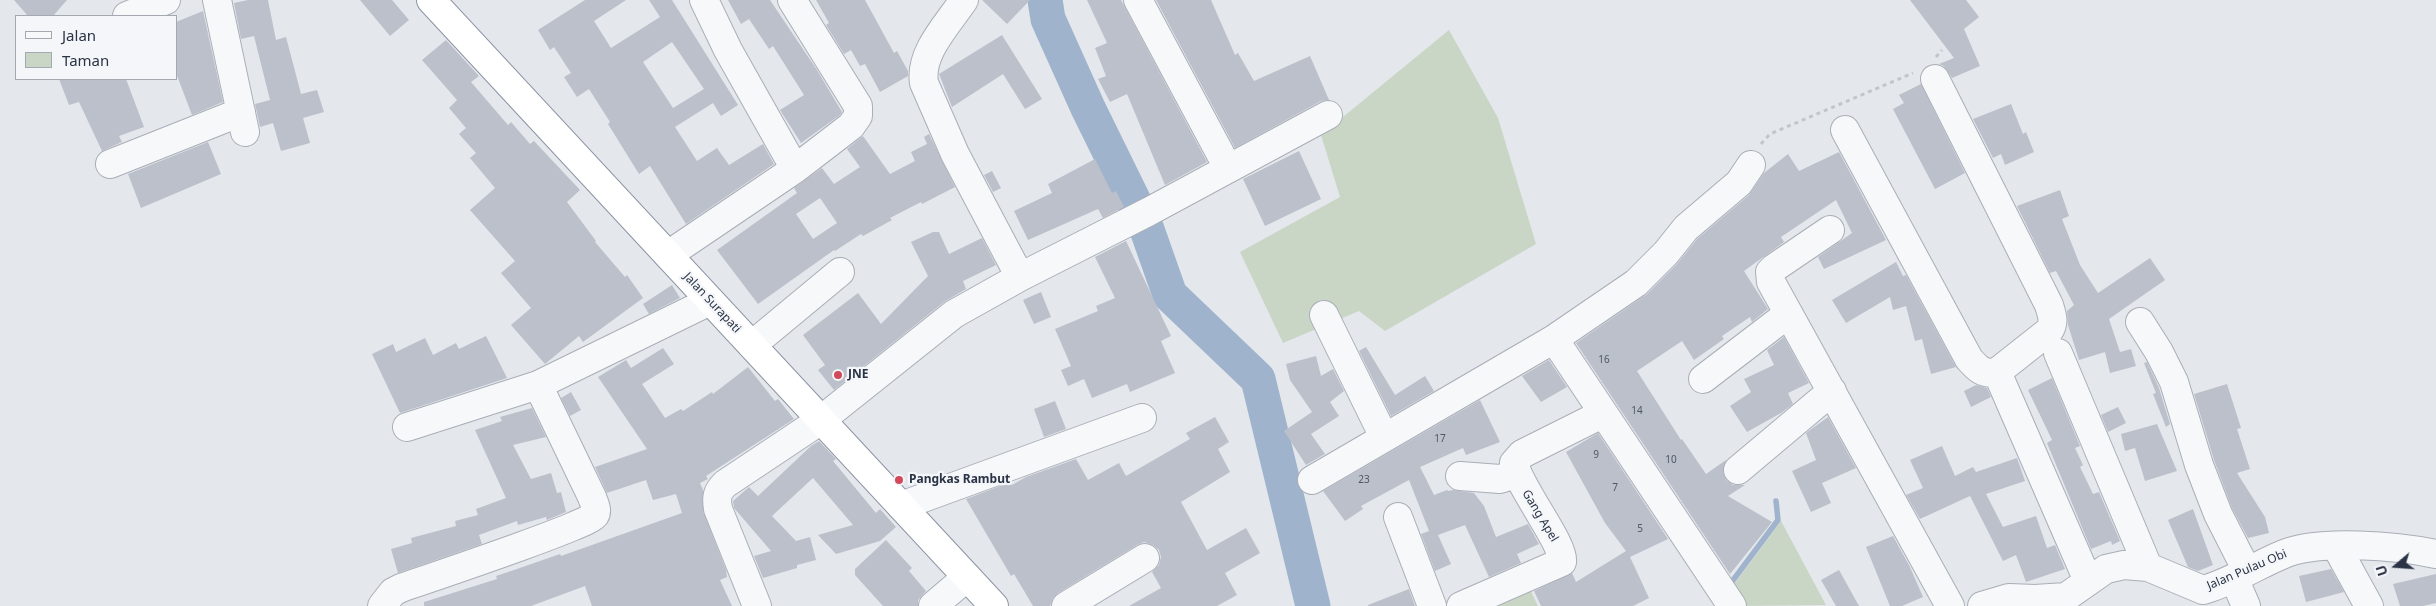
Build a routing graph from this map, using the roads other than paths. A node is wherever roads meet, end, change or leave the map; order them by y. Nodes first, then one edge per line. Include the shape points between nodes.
1 (166, 0) edge
2 (217, 0) edge
3 (431, 0) edge
4 (704, 0) edge
5 (792, 0) edge
6 (964, 0) edge
7 (1138, 0) edge
8 (129, 15) edge
9 (1929, 70) road end
10 (1328, 114) dead end
11 (1845, 130) dead end
12 (110, 164) dead end
13 (1751, 165) road end
14 (1228, 168) junction
15 (795, 169) junction
16 (1830, 230) dead end
17 (668, 255) junction
18 (840, 272) dead end
19 (1020, 277) junction
20 (710, 301) junction
21 (1788, 314) junction
22 (1324, 315) dead end
23 (2140, 322) dead end
24 (1554, 339) junction
25 (752, 345) junction
26 (2058, 353) dead end
27 (1997, 372) junction
28 (1703, 379) dead end
29 (538, 385) junction
30 (1832, 391) junction
31 (1602, 414) junction
32 (1142, 418) dead end
33 (822, 420) junction
34 (407, 428) dead end
35 (1384, 437) junction
36 (1738, 470) dead end
37 (1516, 474) junction
38 (1460, 476) dead end
39 (1312, 480) dead end
40 (901, 506) junction
41 (1398, 517) dead end
42 (2336, 546) junction
43 (2436, 554) edge
44 (1145, 558) dead end
45 (2148, 566) junction
46 (2241, 575) junction
47 (967, 577) junction
48 (2086, 591) edge
49 (1727, 599) edge
50 (382, 606) edge
51 (757, 606) edge
52 (933, 606) edge
53 (994, 606) edge
54 (1066, 606) edge
55 (1432, 606) edge
56 (1461, 606) edge
57 (1950, 606) edge
58 (1982, 606) edge
59 (2246, 606) edge
60 (2370, 606) edge

1 - 8 street
2 - 12 street via 243,122
3 - 17 highway, Jalan Surapati
4 - 15 street via 728,50
5 - 15 street via 858,106 851,126
6 - 19 street via 924,60 924,83 955,154
7 - 14 street
9 - 27 street via 2052,316 2053,324 2049,331
10 - 14 street
11 - 27 street via 1969,359 1982,372
13 - 24 street via 1739,183 1686,228 1636,283
14 - 19 street
15 - 17 street
16 - 21 street via 1770,272 1771,282
17 - 20 highway, Jalan Surapati
18 - 25 street
19 - 33 street via 954,314
20 - 25 highway, Jalan Surapati
20 - 29 street
21 - 28 street
21 - 30 street
22 - 35 street
23 - 46 street via 2160,352 2174,382 2199,465
24 - 31 street
24 - 35 street
25 - 33 highway, Jalan Surapati
26 - 45 street
27 - 48 street
29 - 34 street
29 - 50 street via 592,497 595,515 562,531 401,588 393,592
30 - 36 street
30 - 57 street
31 - 37 street via 1522,454 1514,464
31 - 49 street
32 - 40 street
33 - 40 highway, Jalan Surapati
33 - 51 street via 718,491 718,509
35 - 39 street
37 - 38 street via 1500,480
37 - 56 street, Gang Apel via 1557,544 1562,562
40 - 47 highway, Jalan Surapati
41 - 55 street
42 - 43 street, Jalan Pulau Obi via 2412,548
42 - 46 street, Jalan Pulau Obi via 2299,549
42 - 60 street
44 - 54 street
45 - 46 street, Jalan Pulau Obi via 2198,589 2211,588
45 - 48 street, Jalan Pulau Obi via 2124,565 2106,569
46 - 59 street
47 - 52 street
47 - 53 highway, Jalan Surapati
48 - 58 street, Jalan Pulau Obi via 2035,599 2009,598

